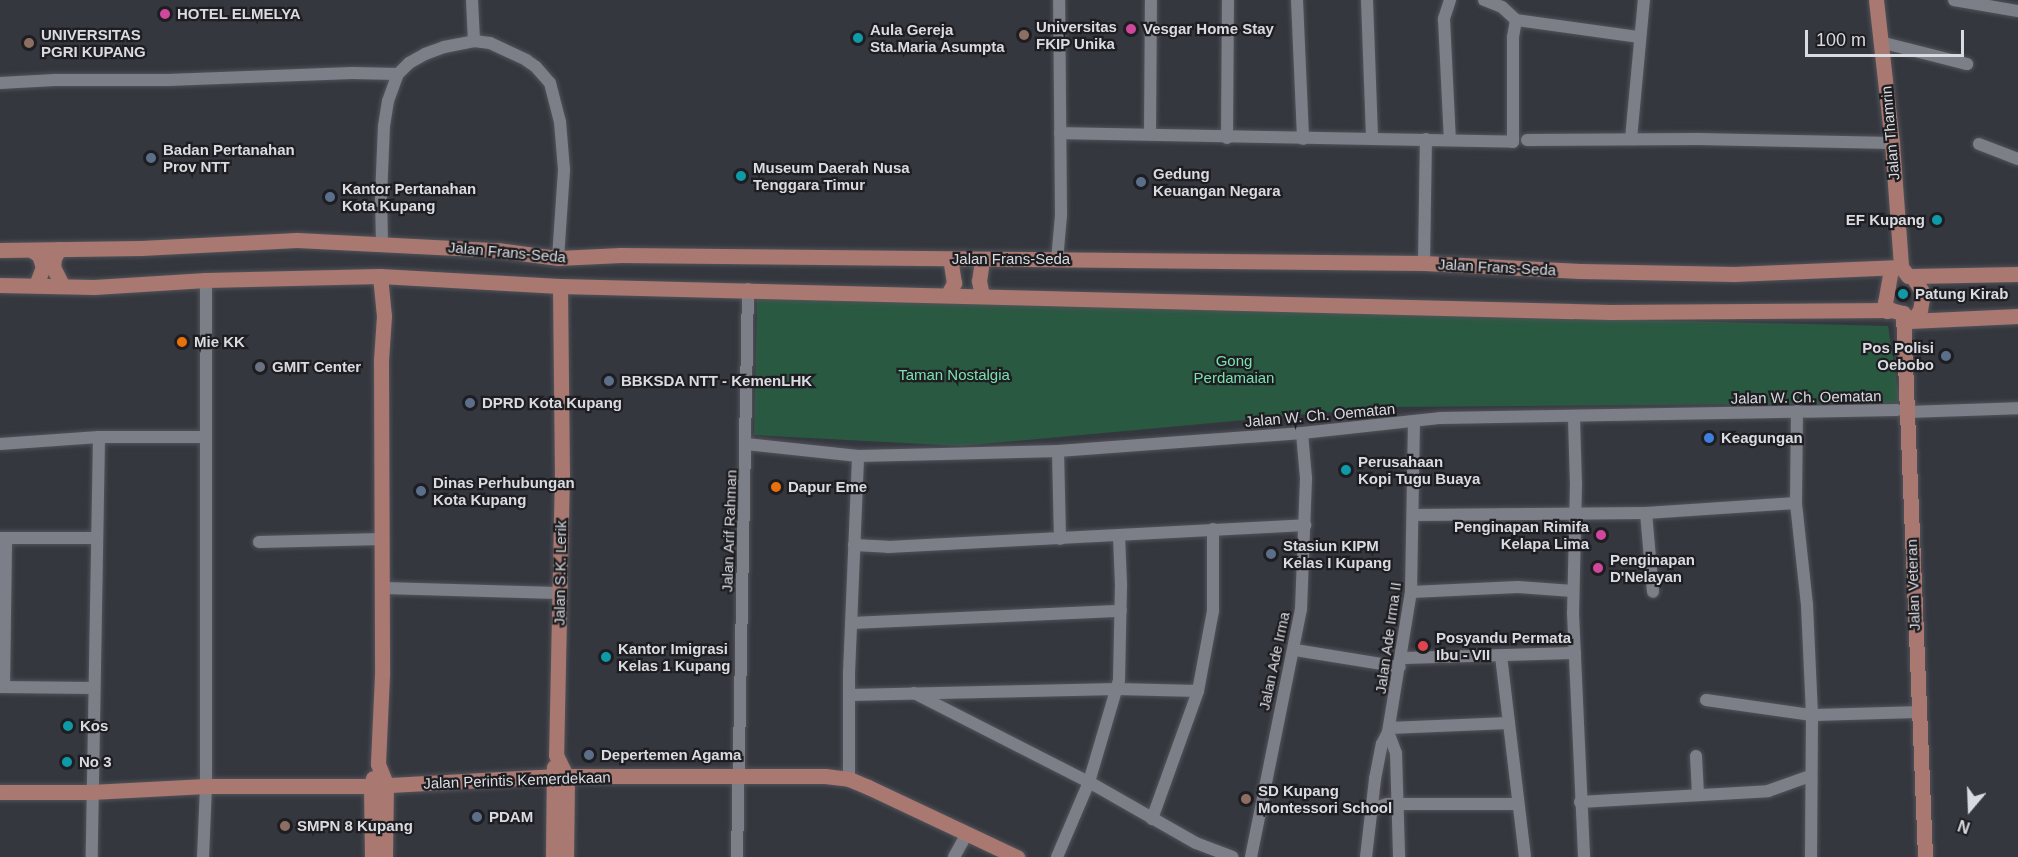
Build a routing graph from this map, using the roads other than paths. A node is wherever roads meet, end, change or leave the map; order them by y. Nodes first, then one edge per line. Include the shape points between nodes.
1 (472, 0) edge
2 (1059, 0) edge
3 (1151, 0) edge
4 (1228, 0) edge
5 (1297, 0) edge
6 (1367, 0) edge
7 (1450, 0) edge
8 (1484, 0) edge
9 (1644, 0) edge
10 (1876, 0) edge
11 (1954, 0) edge
12 (2018, 11) edge
13 (1516, 20) junction
14 (1639, 37) junction
15 (474, 41) junction
16 (1880, 42) junction
17 (1967, 64) dead end
18 (398, 74) junction
19 (0, 83) edge
20 (1059, 134) junction
21 (1150, 134) junction
22 (1227, 138) junction
23 (1303, 139) junction
24 (1372, 139) junction
25 (1426, 139) junction
26 (1630, 139) junction
27 (1450, 140) junction
28 (1527, 140) dead end
29 (1892, 143) junction
30 (1979, 144) dead end
31 (2018, 159) edge
32 (382, 244) junction
33 (59, 249) junction
34 (0, 250) edge
35 (33, 251) junction
36 (558, 258) junction
37 (950, 259) junction
38 (982, 260) junction
39 (1057, 260) junction
40 (1424, 263) junction
41 (1901, 271) junction
42 (2018, 274) edge
43 (380, 276) junction
44 (206, 280) junction
45 (0, 285) edge
46 (36, 285) junction
47 (62, 285) junction
48 (560, 286) junction
49 (748, 289) junction
50 (948, 294) junction
51 (982, 295) junction
52 (1902, 314) junction
53 (2018, 316) edge
54 (2018, 408) edge
55 (1797, 411) junction
56 (1902, 411) junction
57 (1574, 418) junction
58 (1414, 421) junction
59 (1302, 432) junction
60 (99, 437) junction
61 (206, 437) junction
62 (0, 444) edge
63 (746, 444) junction
64 (1058, 451) junction
65 (858, 456) junction
66 (1796, 503) junction
67 (1646, 513) junction
68 (1414, 515) junction
69 (1575, 515) junction
70 (1305, 525) junction
71 (1213, 530) junction
72 (1119, 535) junction
73 (3, 538) edge
74 (97, 538) junction
75 (382, 539) junction
76 (1060, 539) junction
77 (259, 542) dead end
78 (854, 545) junction
79 (381, 588) junction
80 (1573, 591) junction
81 (1411, 592) junction
82 (1653, 592) dead end
83 (560, 593) junction
84 (1121, 611) junction
85 (852, 623) junction
86 (1295, 650) junction
87 (1575, 653) junction
88 (1501, 656) junction
89 (1401, 662) junction
90 (2, 687) edge
91 (94, 688) junction
92 (1117, 689) junction
93 (1198, 692) junction
94 (913, 693) junction
95 (850, 695) junction
96 (1706, 700) dead end
97 (1918, 712) junction
98 (1812, 715) junction
99 (1509, 723) junction
100 (1388, 730) junction
101 (1696, 756) dead end
102 (737, 774) junction
103 (1810, 776) junction
104 (560, 777) junction
105 (849, 780) junction
106 (1089, 782) junction
107 (378, 785) junction
108 (206, 786) junction
109 (0, 792) edge
110 (91, 792) junction
111 (1698, 794) junction
112 (1580, 802) junction
113 (1517, 804) junction
114 (1397, 805) junction
115 (1371, 809) junction
116 (1152, 819) junction
117 (967, 834) junction
118 (92, 857) edge
119 (203, 857) edge
120 (372, 857) edge
121 (385, 857) edge
122 (553, 857) edge
123 (566, 857) edge
124 (737, 857) edge
125 (954, 857) edge
126 (1017, 857) edge
127 (1057, 857) edge
128 (1232, 857) edge
129 (1251, 857) edge
130 (1366, 857) edge
131 (1399, 857) edge
132 (1525, 857) edge
133 (1584, 857) edge
134 (1811, 857) edge
135 (1926, 857) edge

1 - 15 street
2 - 20 street
3 - 21 street
4 - 22 street
5 - 23 street
6 - 24 street
7 - 27 street via 1444,19
8 - 13 street via 1502,7
9 - 14 street
10 - 16 main road, Jalan Thamrin
11 - 12 street
13 - 14 street
13 - 27 street via 1513,142
14 - 26 street
15 - 18 street via 425,54
15 - 36 street via 490,43 526,60 550,84 560,122 564,170
16 - 17 street
16 - 29 main road, Jalan Thamrin
18 - 19 street
18 - 32 street via 384,126
20 - 21 street
20 - 39 street via 1061,215
21 - 22 street
22 - 23 street
23 - 24 street
24 - 25 street
25 - 27 street
25 - 40 street
26 - 28 street
26 - 29 street
29 - 41 main road, Jalan Thamrin
30 - 31 street
32 - 33 main road, Jalan Frans-Seda via 297,240
32 - 36 main road, Jalan Frans-Seda via 497,250
33 - 35 main road, Jalan Frans-Seda
33 - 47 main road via 53,267
34 - 35 main road, Jalan Frans-Seda
35 - 46 main road via 43,267
36 - 37 main road, Jalan Frans-Seda via 621,255
37 - 38 main road, Jalan Frans-Seda
37 - 50 main road via 954,283
38 - 39 main road, Jalan Frans-Seda
38 - 51 main road
39 - 40 main road, Jalan Frans-Seda
40 - 41 main road, Jalan Frans-Seda via 1734,274
41 - 42 main road, Jalan Frans-Seda
41 - 52 main road via 1885,302 1887,311
41 - 52 main road via 1921,290 1922,298 1920,310
43 - 44 main road, Jalan Frans-Seda
43 - 48 main road, Jalan Frans-Seda
43 - 75 main road via 384,315
44 - 47 main road, Jalan Frans-Seda via 94,287
44 - 61 street
45 - 46 main road, Jalan Frans-Seda
46 - 47 main road, Jalan Frans-Seda
48 - 49 main road, Jalan Frans-Seda
48 - 83 main road, Jalan S.K. Lerik
49 - 50 main road, Jalan Frans-Seda
49 - 63 street, Jalan Arif Rahman
50 - 51 main road, Jalan Frans-Seda
51 - 52 main road, Jalan Frans-Seda via 1611,312
52 - 53 main road, Jalan Frans-Seda
52 - 56 main road, Jalan Veteran
54 - 56 street, Jalan W. Ch. Oematan
55 - 56 street, Jalan W. Ch. Oematan
55 - 57 street, Jalan W. Ch. Oematan
55 - 66 street
56 - 97 main road, Jalan Veteran
57 - 58 street, Jalan W. Ch. Oematan
57 - 69 street
58 - 59 street, Jalan W. Ch. Oematan
58 - 68 street, Jalan Ade Irma II
59 - 64 street, Jalan W. Ch. Oematan
59 - 70 street, Jalan Ade Irma
60 - 61 street
60 - 62 street
60 - 74 street
61 - 108 street
63 - 65 street, Jalan W. Ch. Oematan
63 - 102 street, Jalan Arif Rahman
64 - 65 street, Jalan W. Ch. Oematan
64 - 76 street
65 - 78 street
66 - 67 street
66 - 98 street via 1807,605
67 - 69 street
67 - 82 street
68 - 69 street
68 - 81 street, Jalan Ade Irma II
69 - 80 street
70 - 71 street
70 - 86 street, Jalan Ade Irma
71 - 72 street
71 - 93 street via 1213,611
72 - 76 street
72 - 84 street
73 - 74 street
73 - 90 street
74 - 91 street
75 - 77 street
75 - 79 main road
76 - 78 street
78 - 85 street
79 - 83 street
79 - 107 main road
80 - 81 street via 1518,587
80 - 87 street
81 - 89 street, Jalan Ade Irma II
83 - 104 main road, Jalan S.K. Lerik via 556,755
84 - 85 street
84 - 92 street
85 - 95 street
86 - 89 street
86 - 129 street, Jalan Ade Irma via 1282,696
87 - 88 street
87 - 112 street
88 - 89 street
88 - 99 street
89 - 100 street, Jalan Ade Irma II
90 - 91 street
91 - 110 street
92 - 93 street
92 - 94 street
92 - 106 street
93 - 116 street
94 - 95 street
94 - 106 street
95 - 105 street
96 - 98 street
97 - 98 street
97 - 135 main road, Jalan Veteran
98 - 103 street
99 - 100 street
99 - 113 street
100 - 114 street via 1396,753
100 - 115 street, Jalan Ade Irma II
101 - 111 street
102 - 104 main road, Jalan Perintis Kemerdekaan
102 - 105 main road, Jalan Perintis Kemerdekaan
102 - 124 street, Jalan Arif Rahman
103 - 111 street via 1768,791
103 - 134 street
104 - 107 main road, Jalan Perintis Kemerdekaan
104 - 122 main road
104 - 123 main road
105 - 117 main road, Jalan Perintis Kemerdekaan
106 - 116 street
106 - 127 street
107 - 108 main road, Jalan Perintis Kemerdekaan
107 - 120 main road
107 - 121 main road
108 - 110 main road, Jalan Perintis Kemerdekaan
108 - 119 street
109 - 110 main road, Jalan Perintis Kemerdekaan
110 - 118 street
111 - 112 street
112 - 133 street
113 - 114 street
113 - 132 street
114 - 115 street
114 - 131 street
115 - 130 street, Jalan Ade Irma II
116 - 128 street
117 - 125 street
117 - 126 main road, Jalan Perintis Kemerdekaan

